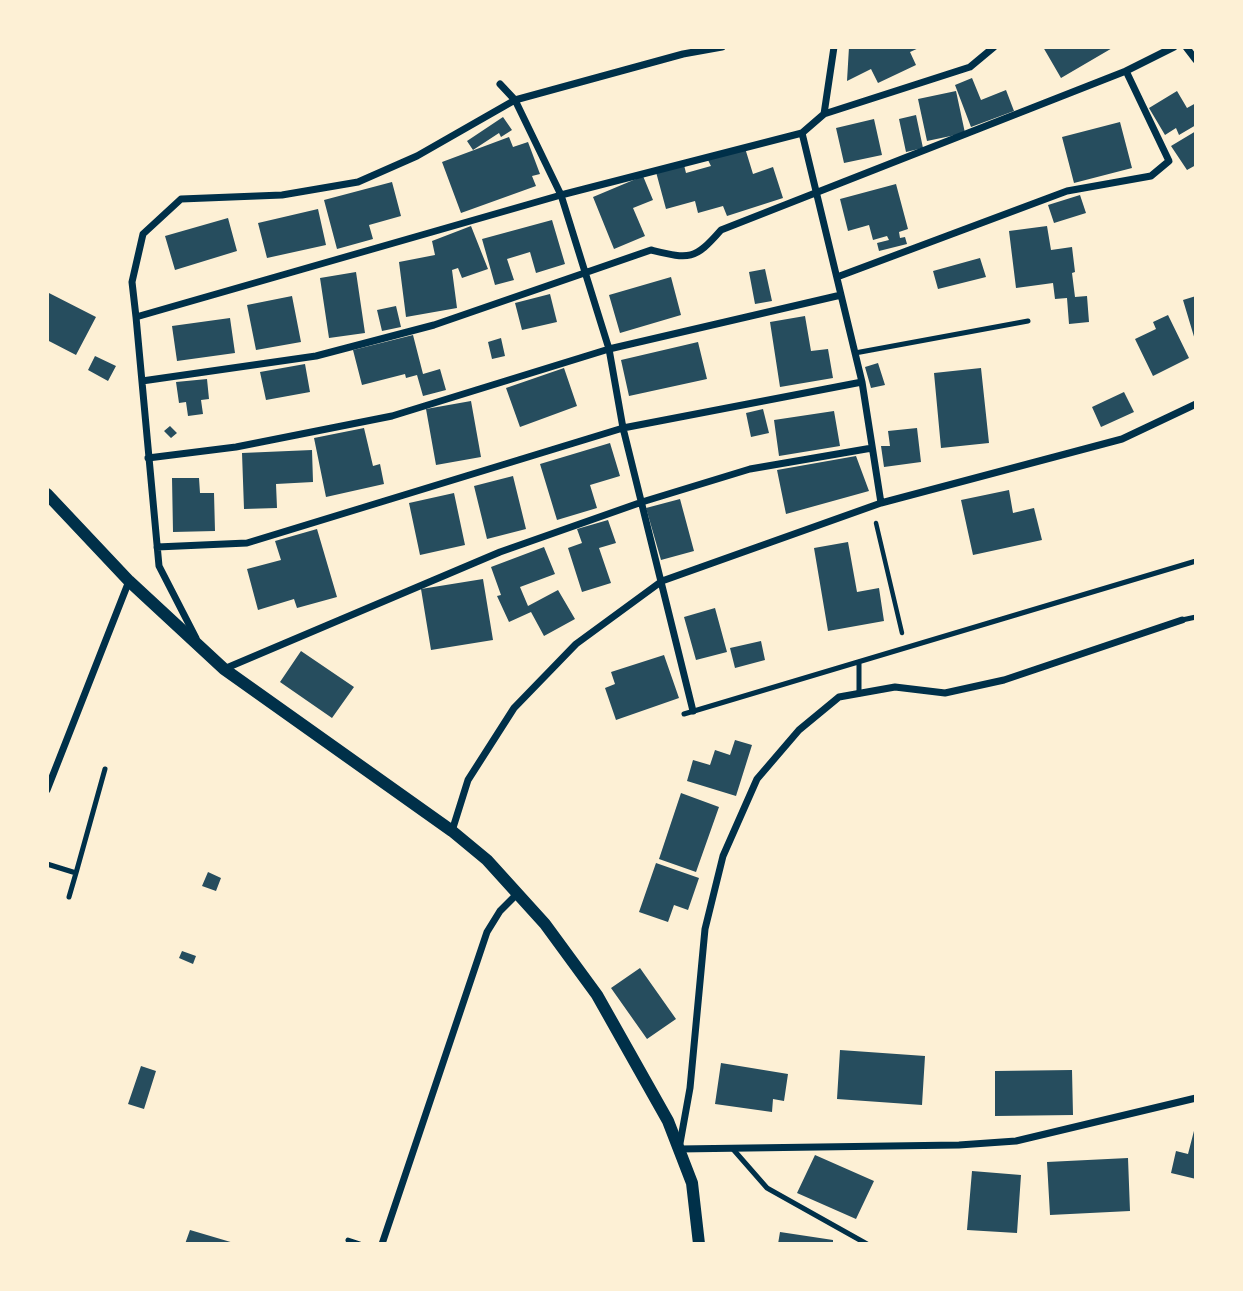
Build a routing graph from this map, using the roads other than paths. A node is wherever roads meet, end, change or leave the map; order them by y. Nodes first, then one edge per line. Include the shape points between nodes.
1 (722, 47) edge
2 (823, 47) edge
3 (834, 47) edge
4 (993, 47) edge
5 (1174, 47) edge
6 (1186, 47) edge
7 (1196, 60) edge
8 (1126, 71) junction
9 (500, 84) dead end
10 (515, 100) junction
11 (824, 114) junction
12 (802, 132) junction
13 (817, 194) junction
14 (561, 195) junction
15 (585, 274) junction
16 (837, 277) junction
17 (841, 295) junction
18 (136, 317) junction
19 (1028, 321) dead end
20 (608, 349) junction
21 (855, 353) junction
22 (142, 381) junction
23 (862, 382) junction
24 (1196, 404) edge
25 (623, 428) junction
26 (872, 448) junction
27 (148, 458) junction
28 (47, 494) edge
29 (642, 502) junction
30 (881, 503) junction
31 (157, 548) junction
32 (1196, 561) edge
33 (129, 581) junction
34 (662, 581) junction
35 (1196, 617) edge
36 (1182, 620) joint
37 (201, 648) junction
38 (859, 662) junction
39 (223, 669) junction
40 (859, 694) junction
41 (693, 711) junction
42 (684, 714) dead end
43 (105, 769) dead end
44 (47, 790) edge
45 (452, 831) junction
46 (47, 864) edge
47 (76, 873) junction
48 (518, 893) junction
49 (69, 897) dead end
50 (1196, 1098) edge
51 (732, 1148) junction
52 (679, 1149) junction
53 (348, 1240) dead end
54 (360, 1244) edge
55 (382, 1244) edge
56 (699, 1244) edge
57 (867, 1244) edge

1 - 10 street
2 - 3 street
3 - 11 street
4 - 11 street via 970,67
5 - 8 street
6 - 7 street
8 - 13 street
8 - 16 street via 1169,162 1152,176 1067,191
9 - 10 street
10 - 14 street
10 - 18 street via 417,156 358,182 282,195 181,199 143,234 132,282
11 - 12 street
12 - 13 street
12 - 14 street
13 - 15 street via 721,230 703,251 683,258 651,250
13 - 16 street
14 - 15 street
14 - 18 street
15 - 20 street
15 - 22 street via 434,325 316,356
16 - 17 street
17 - 20 street
17 - 21 street
18 - 22 street
19 - 21 lane
20 - 25 street
20 - 27 street via 392,416 236,447
21 - 23 street
22 - 27 street
23 - 25 street
23 - 26 street
24 - 30 street via 1122,439
25 - 29 street
25 - 31 street via 247,542
26 - 29 street via 750,469
26 - 30 street
27 - 31 street
28 - 33 street
29 - 34 street
29 - 39 street via 500,552
30 - 34 street
31 - 37 street via 159,566
32 - 38 lane
33 - 37 street
33 - 44 street
34 - 41 street
34 - 45 street via 576,644 514,708 468,780
35 - 36 lane
36 - 40 street via 1004,680 944,693 895,687
37 - 39 street
38 - 40 lane
38 - 41 lane
39 - 45 street
40 - 52 street via 839,697 799,730 757,779 723,856 705,929 690,1088
41 - 42 lane
43 - 47 lane
45 - 48 street
46 - 47 lane
47 - 49 lane
48 - 52 street via 597,995
48 - 55 street via 499,911 487,932
50 - 51 street via 1016,1141
51 - 52 street
51 - 57 lane via 767,1188
52 - 56 street via 692,1183
53 - 54 lane

